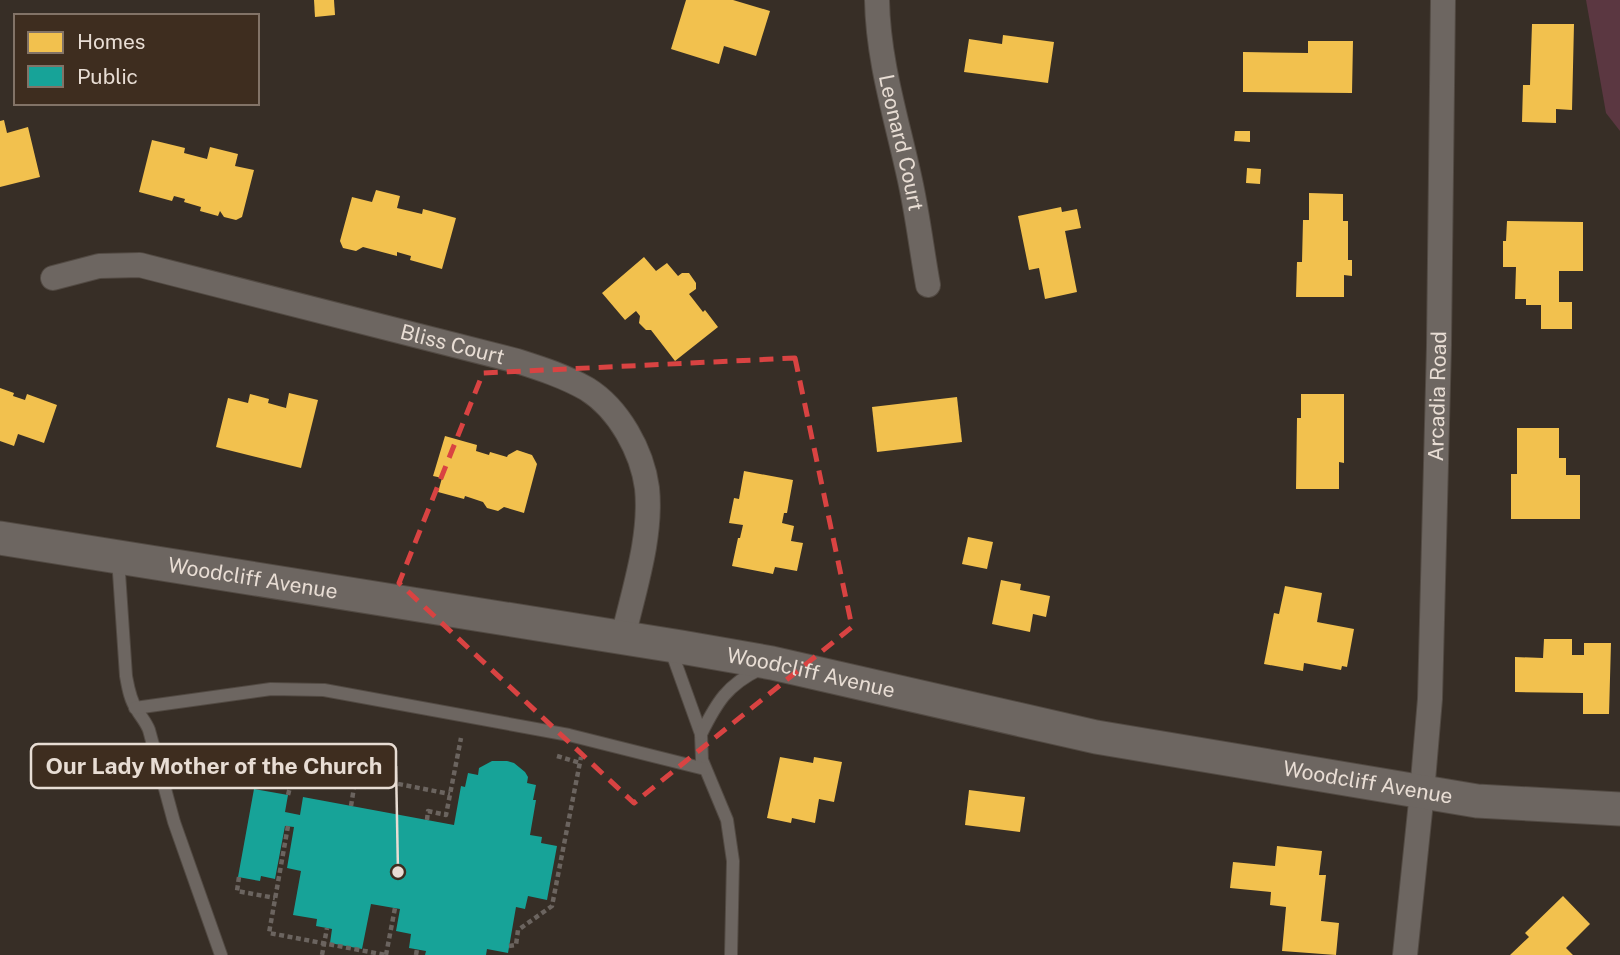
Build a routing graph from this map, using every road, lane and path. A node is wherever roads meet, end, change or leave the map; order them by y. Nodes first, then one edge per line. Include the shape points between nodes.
1 (877, 0) edge
2 (1443, 0) edge
3 (54, 278) dead end
4 (928, 285) dead end
5 (0, 538) edge
6 (118, 557) junction
7 (623, 637) junction
8 (664, 644) junction
9 (772, 663) junction
10 (135, 708) junction
11 (701, 734) junction
12 (461, 738) dead end
13 (584, 739) junction
14 (705, 769) junction
15 (356, 775) junction
16 (1422, 792) junction
17 (450, 794) junction
18 (288, 795) dead end
19 (351, 806) dead end
20 (1620, 809) edge
21 (426, 820) dead end
22 (288, 826) dead end
23 (239, 877) dead end
24 (275, 898) junction
25 (395, 908) dead end
26 (327, 928) dead end
27 (324, 943) junction
28 (509, 946) dead end
29 (221, 955) edge
30 (322, 955) edge
31 (386, 955) edge
32 (732, 955) edge
33 (1405, 955) edge

1 - 4 street, Leonard Court via 877,30
2 - 16 street, Arcadia Road via 1431,672
3 - 7 street, Bliss Court via 99,266 140,265 517,361 553,372 589,391 612,411 630,438 647,488 644,547
5 - 6 main road, Woodcliff Avenue
6 - 7 main road, Woodcliff Avenue
6 - 10 lane via 126,676
7 - 8 main road, Woodcliff Avenue
8 - 9 main road, Woodcliff Avenue
8 - 11 lane via 673,656
9 - 11 lane via 727,692
9 - 16 main road, Woodcliff Avenue via 1097,737
10 - 13 lane via 271,689 324,690
10 - 29 lane via 149,730 174,822
11 - 14 lane
12 - 17 path
13 - 14 lane
13 - 28 path via 552,906 518,930 516,945
14 - 32 lane via 727,820 733,861
15 - 17 path
15 - 18 path via 296,765
15 - 19 path
16 - 20 main road, Woodcliff Avenue via 1477,801
16 - 33 street, Arcadia Road
17 - 21 path via 446,815 428,811
22 - 24 path
23 - 24 path via 237,891
24 - 27 path via 268,933
25 - 31 path
26 - 27 path
27 - 30 path
27 - 31 path

